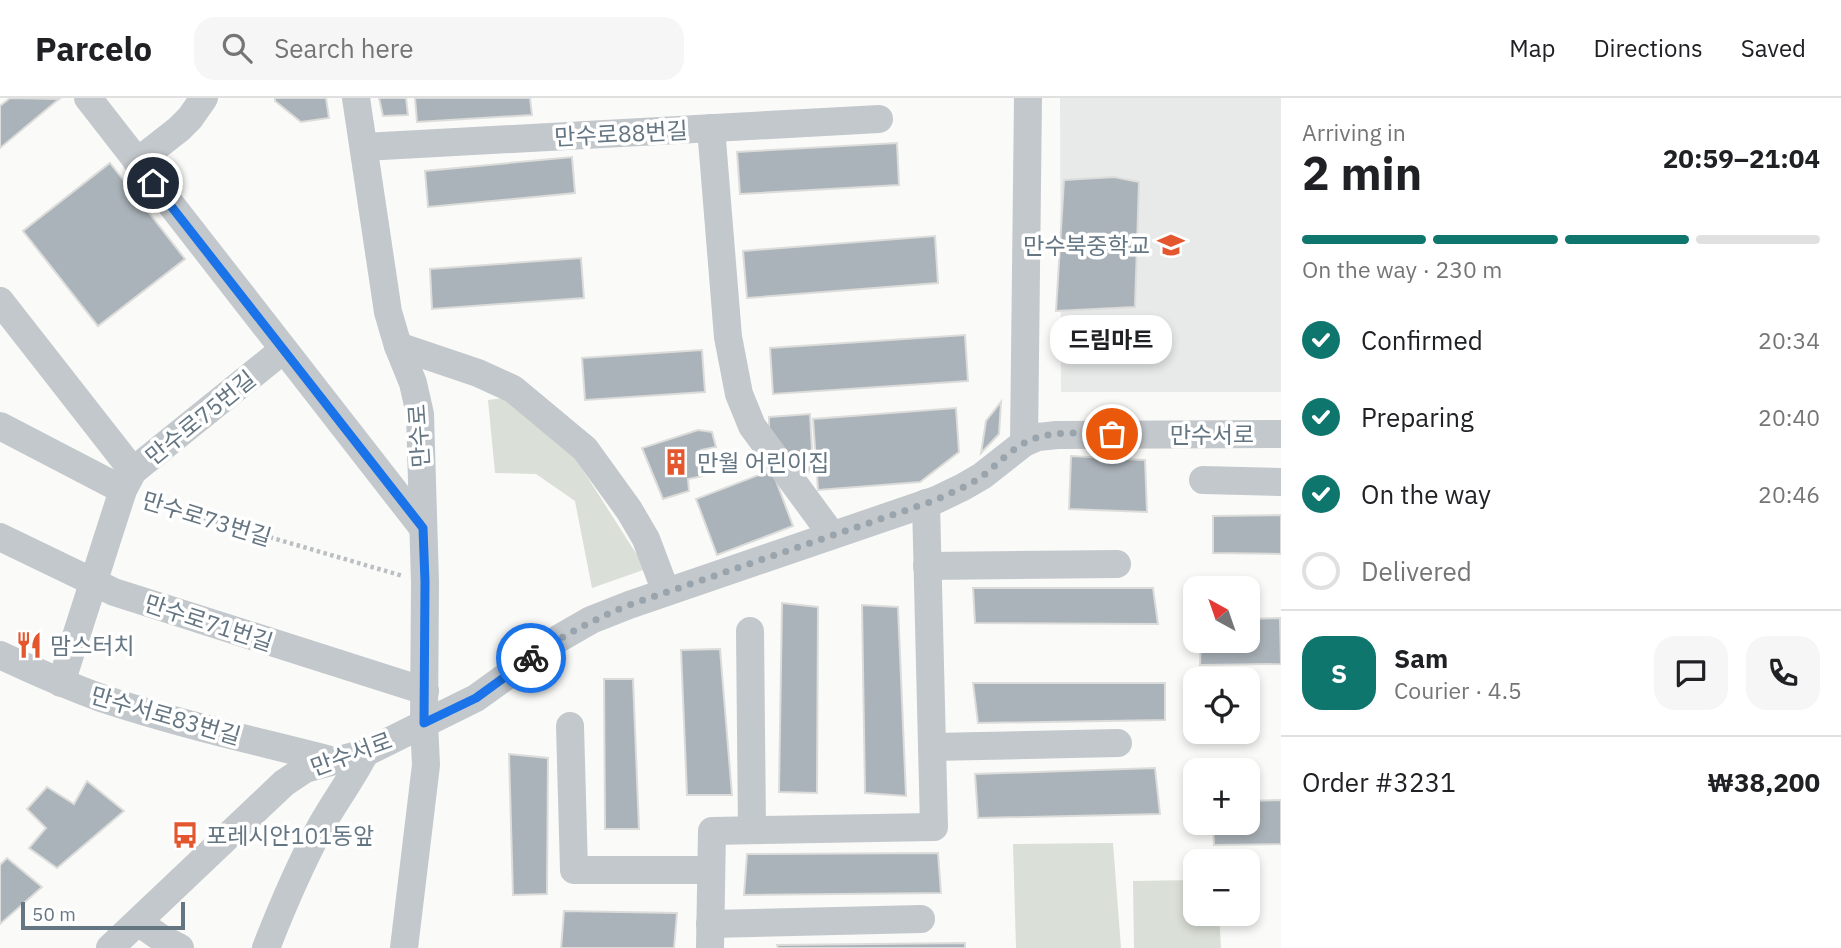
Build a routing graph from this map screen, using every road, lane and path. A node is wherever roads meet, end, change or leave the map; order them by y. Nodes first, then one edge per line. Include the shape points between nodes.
1 (88, 98) edge
2 (204, 98) edge
3 (356, 98) edge
4 (1028, 98) edge
5 (817, 110) edge
6 (879, 119) dead end
7 (712, 128) junction
8 (364, 147) junction
9 (137, 162) junction
10 (0, 301) edge
11 (398, 346) junction
12 (284, 350) junction
13 (0, 426) edge
14 (1281, 434) edge
15 (1024, 443) junction
16 (128, 480) junction
17 (1203, 480) dead end
18 (1281, 482) edge
19 (926, 503) junction
20 (423, 528) junction
21 (832, 535) junction
22 (0, 537) edge
23 (1117, 564) dead end
24 (928, 566) junction
25 (425, 582) junction
26 (93, 583) junction
27 (666, 592) junction
28 (750, 631) dead end
29 (0, 655) edge
30 (61, 683) junction
31 (425, 691) junction
32 (424, 723) junction
33 (570, 726) dead end
34 (1118, 743) dead end
35 (932, 747) junction
36 (365, 754) junction
37 (337, 761) junction
38 (752, 830) junction
39 (711, 870) junction
40 (920, 919) dead end
41 (138, 922) junction
42 (710, 936) edge
43 (110, 948) edge
44 (180, 948) edge
45 (266, 948) edge
46 (404, 948) edge

1 - 9 street
2 - 9 street via 179,129
3 - 8 street, 만수로
4 - 15 street
5 - 6 street, 만수로88번길
5 - 7 street, 만수로88번길
7 - 8 street, 만수로88번길
7 - 21 street via 728,337 739,394 752,426
8 - 11 street, 만수로 via 388,312
9 - 12 street
10 - 16 street, 만수로73번길
11 - 20 street, 만수로 via 420,414
11 - 27 street via 513,389 585,449 646,539
12 - 16 street, 만수로75번길
12 - 20 street
13 - 16 street, 만수로73번길
14 - 15 street, 만수서로 via 1056,435
15 - 19 street, 만수서로 via 982,476
16 - 25 path, 만수로73번길 via 147,502
16 - 26 street
17 - 18 street
19 - 21 street, 만수서로
19 - 24 street
20 - 25 street, 만수로
21 - 27 street, 만수서로
22 - 26 street, 만수로71번길
23 - 24 street
24 - 35 street
25 - 31 street, 만수로
26 - 30 street
26 - 31 street, 만수로71번길
27 - 32 street, 만수서로 via 591,620 476,698
28 - 38 street
29 - 30 street, 만수서로83번길
30 - 37 street, 만수서로83번길 via 212,730
31 - 32 street, 만수로
32 - 36 street, 만수서로
32 - 46 street, 만수로 via 426,765
33 - 39 street via 574,870
34 - 35 street
35 - 38 street via 934,827
36 - 37 street, 만수서로
36 - 45 street via 321,826
37 - 41 street, 만수서로 via 305,769 284,783
38 - 39 street via 712,831
39 - 42 street
40 - 42 street
41 - 43 street, 만수서로
41 - 44 street

